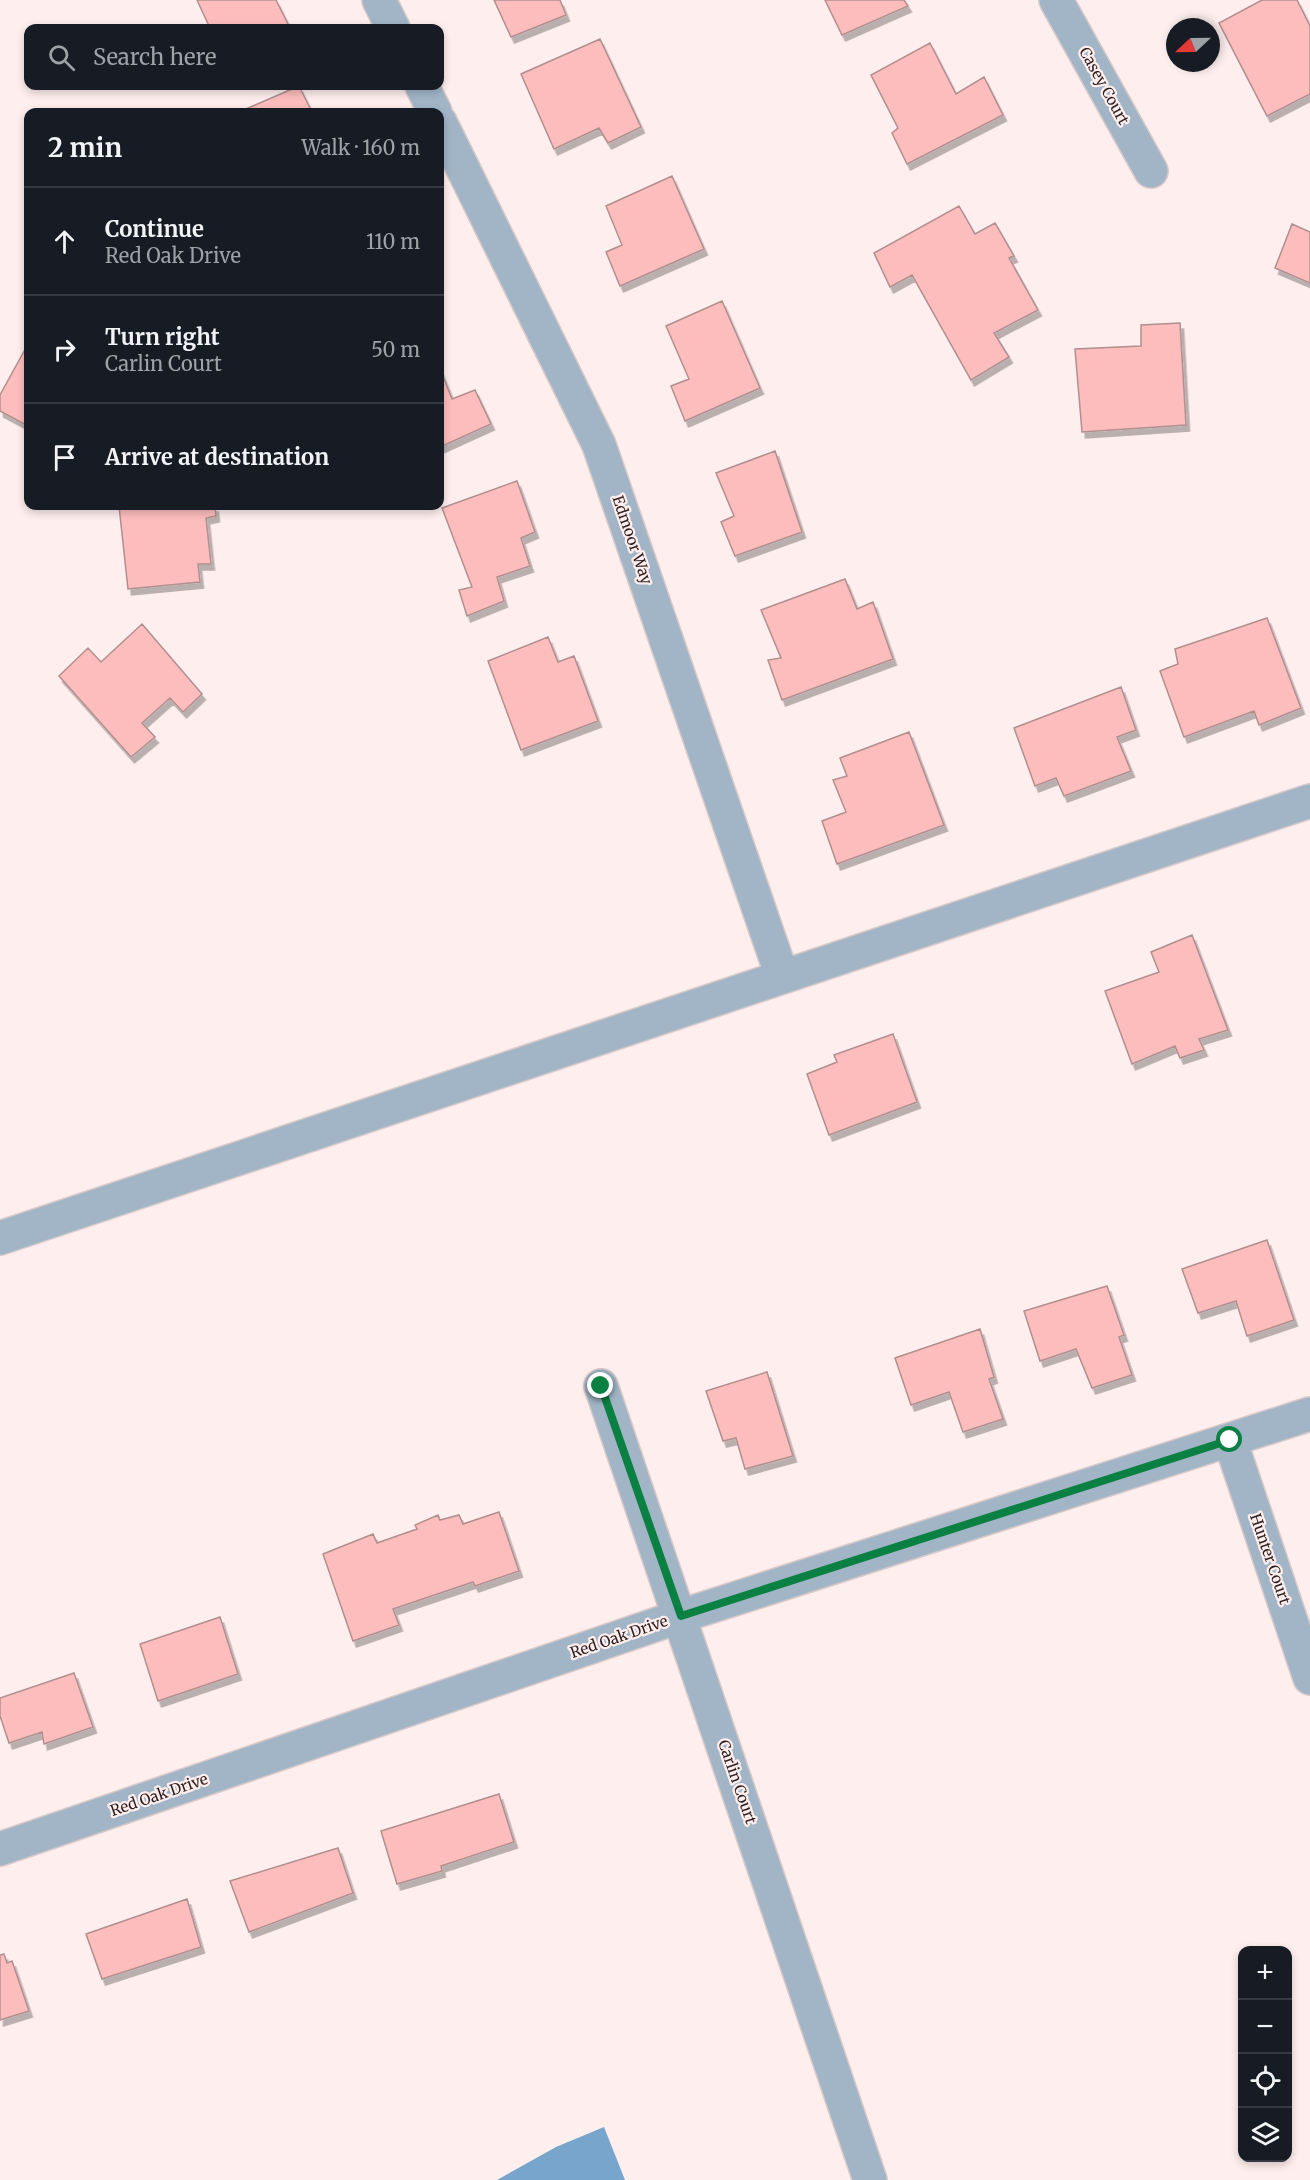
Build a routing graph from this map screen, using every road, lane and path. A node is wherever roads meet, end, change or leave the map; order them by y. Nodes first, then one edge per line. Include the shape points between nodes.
1 (379, 0) edge
2 (1056, 0) edge
3 (391, 24) edge
4 (424, 90) edge
5 (433, 108) edge
6 (444, 130) edge
7 (1151, 171) dead end
8 (1310, 801) edge
9 (782, 976) junction
10 (0, 1238) edge
11 (601, 1386) dead end
12 (1310, 1414) edge
13 (1230, 1440) junction
14 (681, 1616) junction
15 (1310, 1678) edge
16 (0, 1849) edge
17 (870, 2180) edge

1 - 3 street
2 - 7 street, Casey Court
4 - 5 street
6 - 9 street, Edmoor Way via 599,444
8 - 9 street
9 - 10 street
11 - 14 street, Carlin Court
12 - 13 street, Red Oak Drive
13 - 14 street, Red Oak Drive
13 - 15 street, Hunter Court
14 - 16 street, Red Oak Drive
14 - 17 street, Carlin Court

